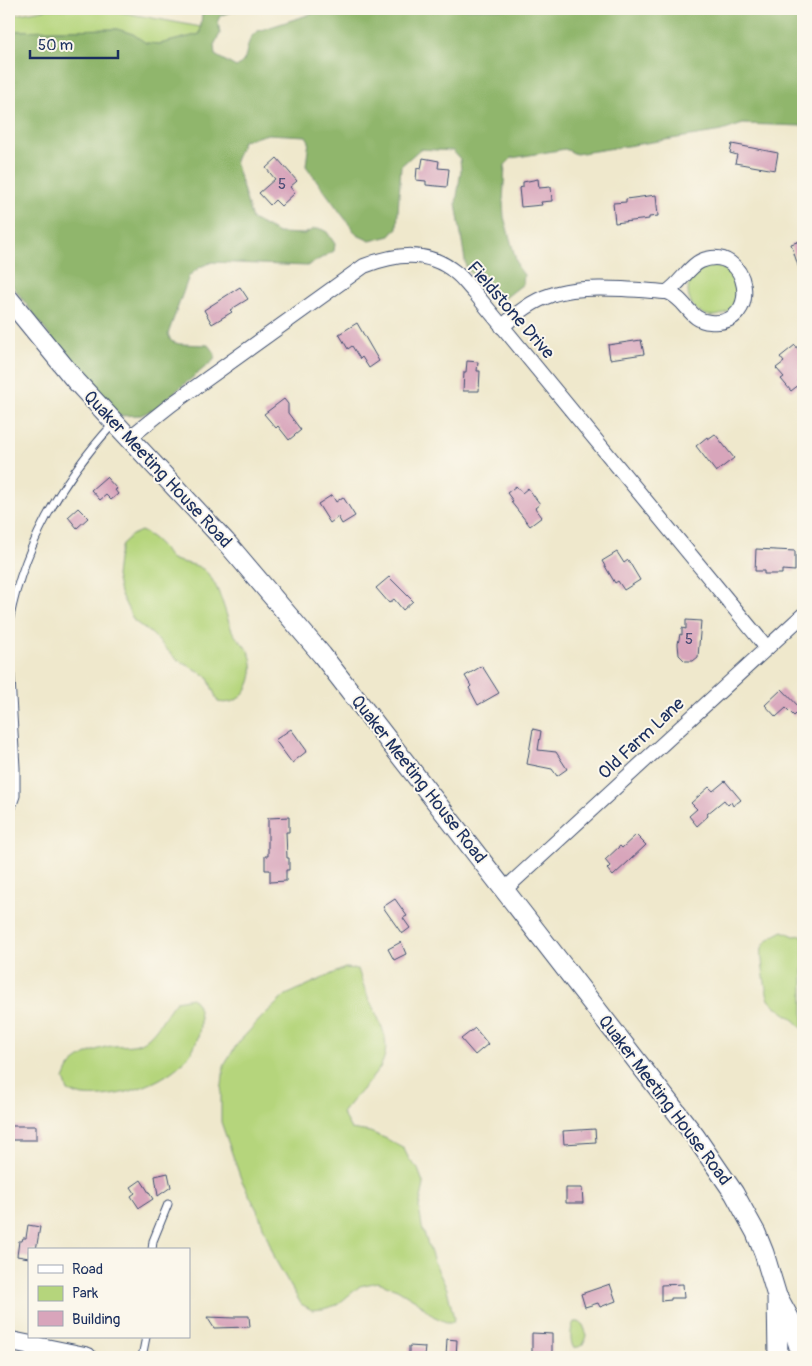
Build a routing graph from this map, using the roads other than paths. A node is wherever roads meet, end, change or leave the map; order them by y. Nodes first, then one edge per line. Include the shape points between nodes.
1 (667, 292) junction
2 (9, 298) edge
3 (502, 326) junction
4 (115, 422) junction
5 (129, 438) junction
6 (803, 614) edge
7 (9, 622) edge
8 (9, 643) edge
9 (767, 648) junction
10 (10, 813) dead end
11 (504, 890) junction
12 (168, 1204) dead end
13 (152, 1248) edge
14 (777, 1296) junction
15 (146, 1338) edge
16 (9, 1341) edge
17 (87, 1357) edge
18 (142, 1357) edge
19 (778, 1357) edge
20 (802, 1357) edge

1 - 1 street via 681,299 697,318 709,322 720,322 734,316 743,303 745,292 739,272 725,261 714,259 695,265
1 - 3 street via 617,290 551,294
2 - 4 main road, Quaker Meeting House Road via 75,380
3 - 5 street, Fieldstone Drive via 457,273 441,262 422,256 384,258 363,267
3 - 9 street, Fieldstone Drive
4 - 5 main road, Quaker Meeting House Road
4 - 7 lane via 82,462 47,514 30,549
5 - 11 main road, Quaker Meeting House Road via 288,614
6 - 9 street, Old Farm Lane
8 - 10 lane via 16,768 16,796
9 - 11 street, Old Farm Lane
11 - 14 main road, Quaker Meeting House Road via 717,1167 756,1233
12 - 13 lane
14 - 19 main road, Quaker Meeting House Road
14 - 20 main road, Quaker Meeting House Road via 791,1322
15 - 18 lane
16 - 17 main road

